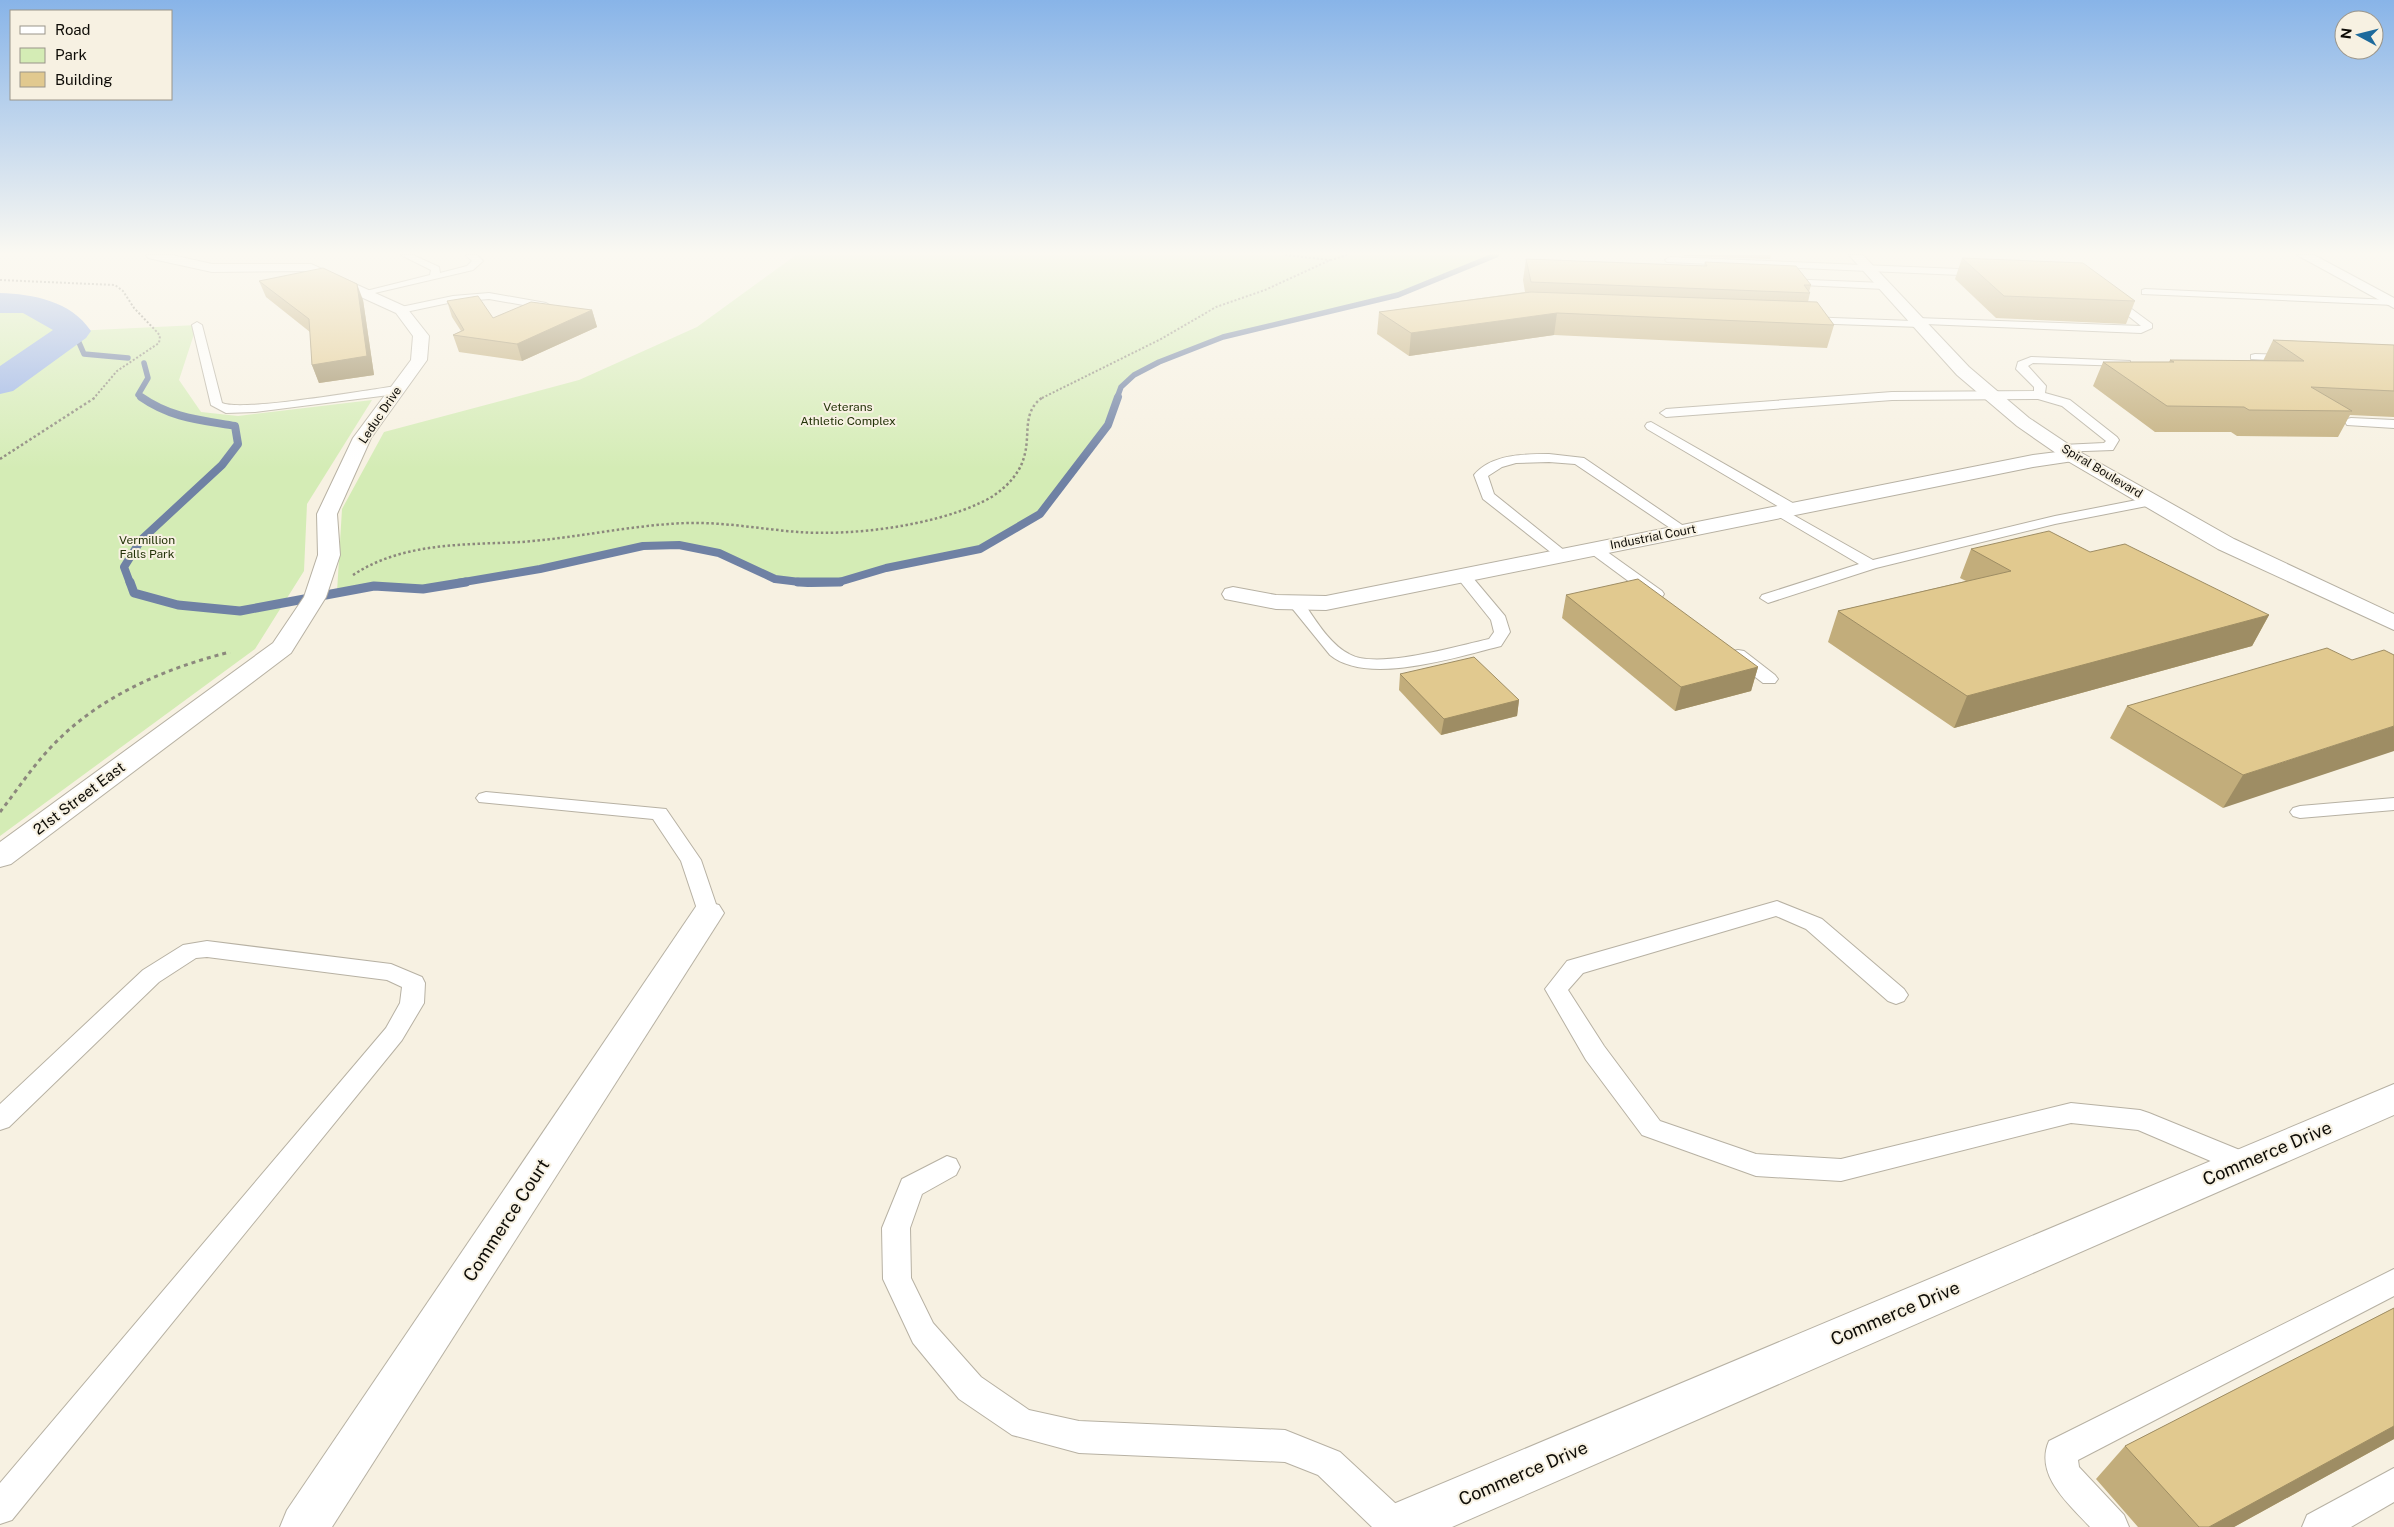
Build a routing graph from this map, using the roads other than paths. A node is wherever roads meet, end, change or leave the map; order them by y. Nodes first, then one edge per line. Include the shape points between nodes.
1 (197, 326) edge
2 (414, 326) edge
3 (1921, 326) edge
4 (2022, 326) edge
5 (2148, 326) edge
6 (2255, 357) dead end
7 (2305, 359) edge
8 (2136, 364) edge
9 (397, 390) junction
10 (1992, 395) junction
11 (2039, 395) junction
12 (1666, 413) dead end
13 (2351, 422) dead end
14 (2394, 424) edge
15 (1651, 426) dead end
16 (2068, 452) junction
17 (2152, 501) junction
18 (1786, 510) junction
19 (1684, 531) junction
20 (1594, 549) junction
21 (1563, 555) junction
22 (1870, 566) junction
23 (1463, 575) junction
24 (1233, 594) dead end
25 (1768, 598) dead end
26 (1295, 602) junction
27 (1666, 602) edge
28 (2394, 623) edge
29 (1721, 643) edge
30 (1769, 678) dead end
31 (158, 739) joint
32 (486, 798) dead end
33 (2394, 804) edge
34 (2300, 812) dead end
35 (0, 857) edge
36 (708, 913) joint
37 (1896, 995) dead end
38 (2394, 1099) edge
39 (0, 1120) edge
40 (2244, 1163) junction
41 (947, 1167) dead end
42 (2394, 1282) edge
43 (2394, 1484) edge
44 (0, 1508) edge
45 (304, 1527) edge
46 (1396, 1527) edge
47 (2112, 1527) edge
48 (2319, 1527) edge

1 - 9 lane via 217,406 256,408
2 - 9 street, Leduc Drive via 421,336 419,360
3 - 10 street, Spiral Boulevard via 1963,371
4 - 5 lane via 2141,330
6 - 7 lane
8 - 11 lane via 2031,360 2022,364 2022,369 2040,386
9 - 31 street, Leduc Drive via 362,438 327,514 329,555 316,597 282,648
10 - 11 lane
10 - 12 lane via 1892,396
10 - 16 street, Spiral Boulevard via 2023,422
11 - 16 lane via 2066,403 2113,440 2108,447
13 - 14 lane
15 - 18 lane
16 - 17 street, Spiral Boulevard
16 - 18 street, Industrial Court
17 - 22 lane via 2055,520
17 - 28 street, Spiral Boulevard via 2226,544
18 - 19 street, Industrial Court
18 - 22 lane
19 - 20 street, Industrial Court
19 - 21 lane via 1579,460 1540,457 1497,464 1481,475 1488,496
20 - 21 street, Industrial Court
20 - 27 lane
21 - 23 street, Industrial Court
22 - 25 lane
23 - 26 street, Industrial Court via 1326,602
23 - 26 lane via 1499,619 1502,632 1495,643 1384,665 1343,659
24 - 26 street, Industrial Court
29 - 30 lane
31 - 35 street, 21st Street East
32 - 36 lane via 659,814 691,860
33 - 34 lane
36 - 45 street, Commerce Court
37 - 40 lane via 1814,924 1777,908 1576,967 1556,989 1595,1053 1651,1128 1756,1165 1841,1170 2071,1113 2140,1120
38 - 40 street, Commerce Drive
39 - 44 lane via 151,976 191,951 207,949 391,972 414,983 412,1003 394,1034
40 - 46 street, Commerce Drive
41 - 46 lane via 911,1187 896,1228 897,1279 923,1333 970,1388 1023,1424 1079,1437 1285,1446 1329,1463
42 - 47 lane via 2060,1452 2065,1475
43 - 48 lane

